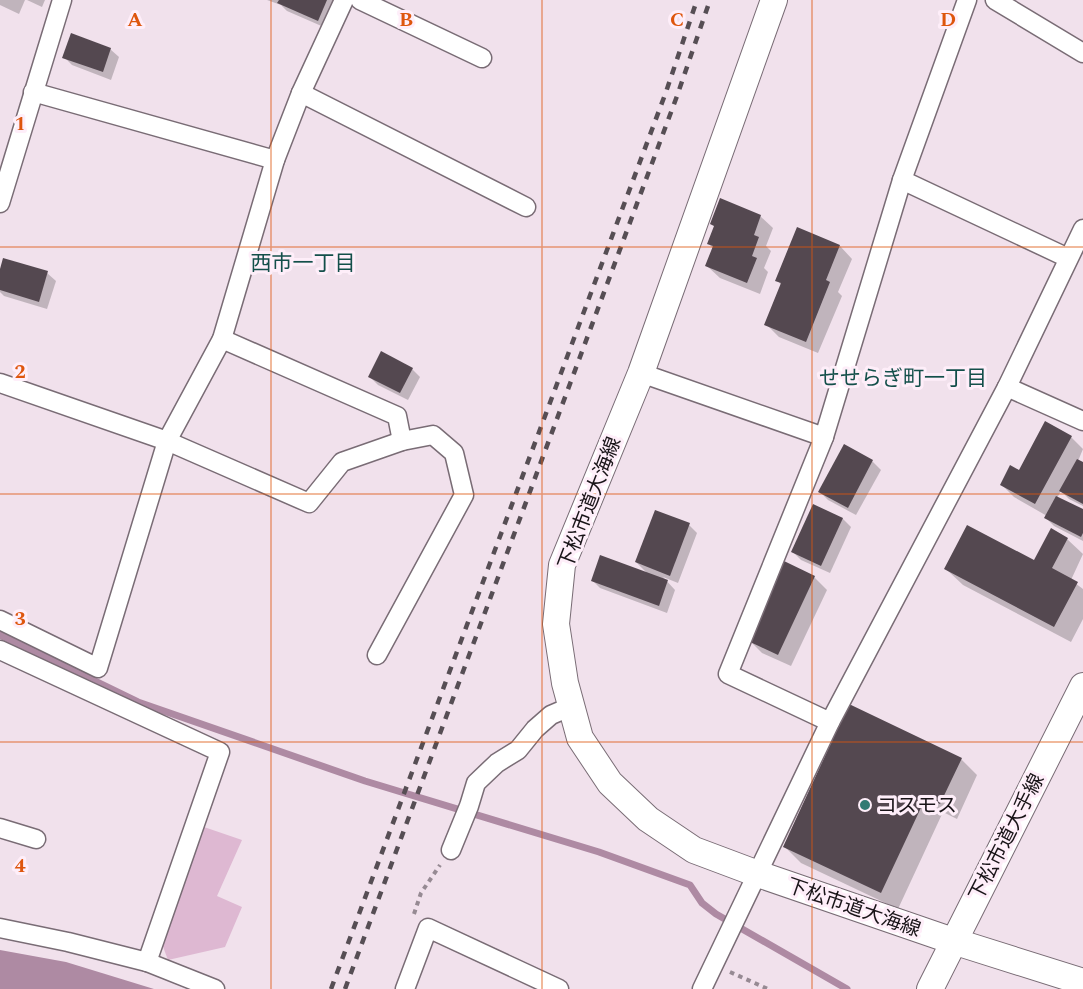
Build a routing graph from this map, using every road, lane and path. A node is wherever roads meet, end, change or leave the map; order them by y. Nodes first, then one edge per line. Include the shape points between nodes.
1 (62, 0) edge
2 (345, 0) edge
3 (360, 0) edge
4 (774, 0) edge
5 (967, 0) edge
6 (995, 0) edge
7 (1083, 53) edge
8 (482, 58) dead end
9 (33, 92) junction
10 (301, 93) junction
11 (275, 160) junction
12 (902, 180) junction
13 (0, 203) edge
14 (526, 207) dead end
15 (1083, 229) edge
16 (1068, 258) junction
17 (222, 339) junction
18 (641, 373) junction
19 (0, 383) edge
20 (1007, 387) junction
21 (1083, 421) edge
22 (824, 437) junction
23 (167, 441) junction
24 (402, 441) junction
25 (0, 620) edge
26 (0, 650) edge
27 (377, 655) dead end
28 (1083, 686) edge
29 (572, 706) junction
30 (830, 722) junction
31 (0, 828) edge
32 (36, 839) dead end
33 (451, 850) dead end
34 (758, 874) junction
35 (0, 928) edge
36 (953, 941) junction
37 (147, 962) junction
38 (715, 966) junction
39 (1083, 982) edge
40 (215, 989) edge
41 (405, 989) edge
42 (560, 989) edge
43 (702, 989) edge
44 (768, 989) edge
45 (930, 989) edge

1 - 9 street
2 - 10 street
3 - 8 street
4 - 18 street, 下松市道大海線
5 - 12 street
6 - 7 street
9 - 11 street
9 - 13 street
10 - 11 street
10 - 14 street
11 - 17 street
12 - 16 street
12 - 22 street
15 - 16 street
16 - 20 street
17 - 23 street
17 - 24 street via 398,416
18 - 22 street
18 - 29 street, 下松市道大海線 via 562,565 555,624
19 - 23 street
20 - 21 street
20 - 30 street
22 - 30 street via 728,674
23 - 24 street via 309,503 342,462
23 - 25 street via 98,668
24 - 27 street via 433,435 454,453 464,495
26 - 37 street via 220,752
28 - 36 street, 下松市道大手線
29 - 33 street via 551,715 518,750 476,783
29 - 34 street, 下松市道大海線 via 580,738 610,783 648,819 694,850
30 - 34 street
31 - 32 street
34 - 36 street, 下松市道大海線
34 - 38 street
35 - 37 street
36 - 39 street, 下松市道大海線
36 - 45 street, 下松市道大手線
37 - 40 street
38 - 43 street
38 - 44 path
41 - 42 street via 428,928

